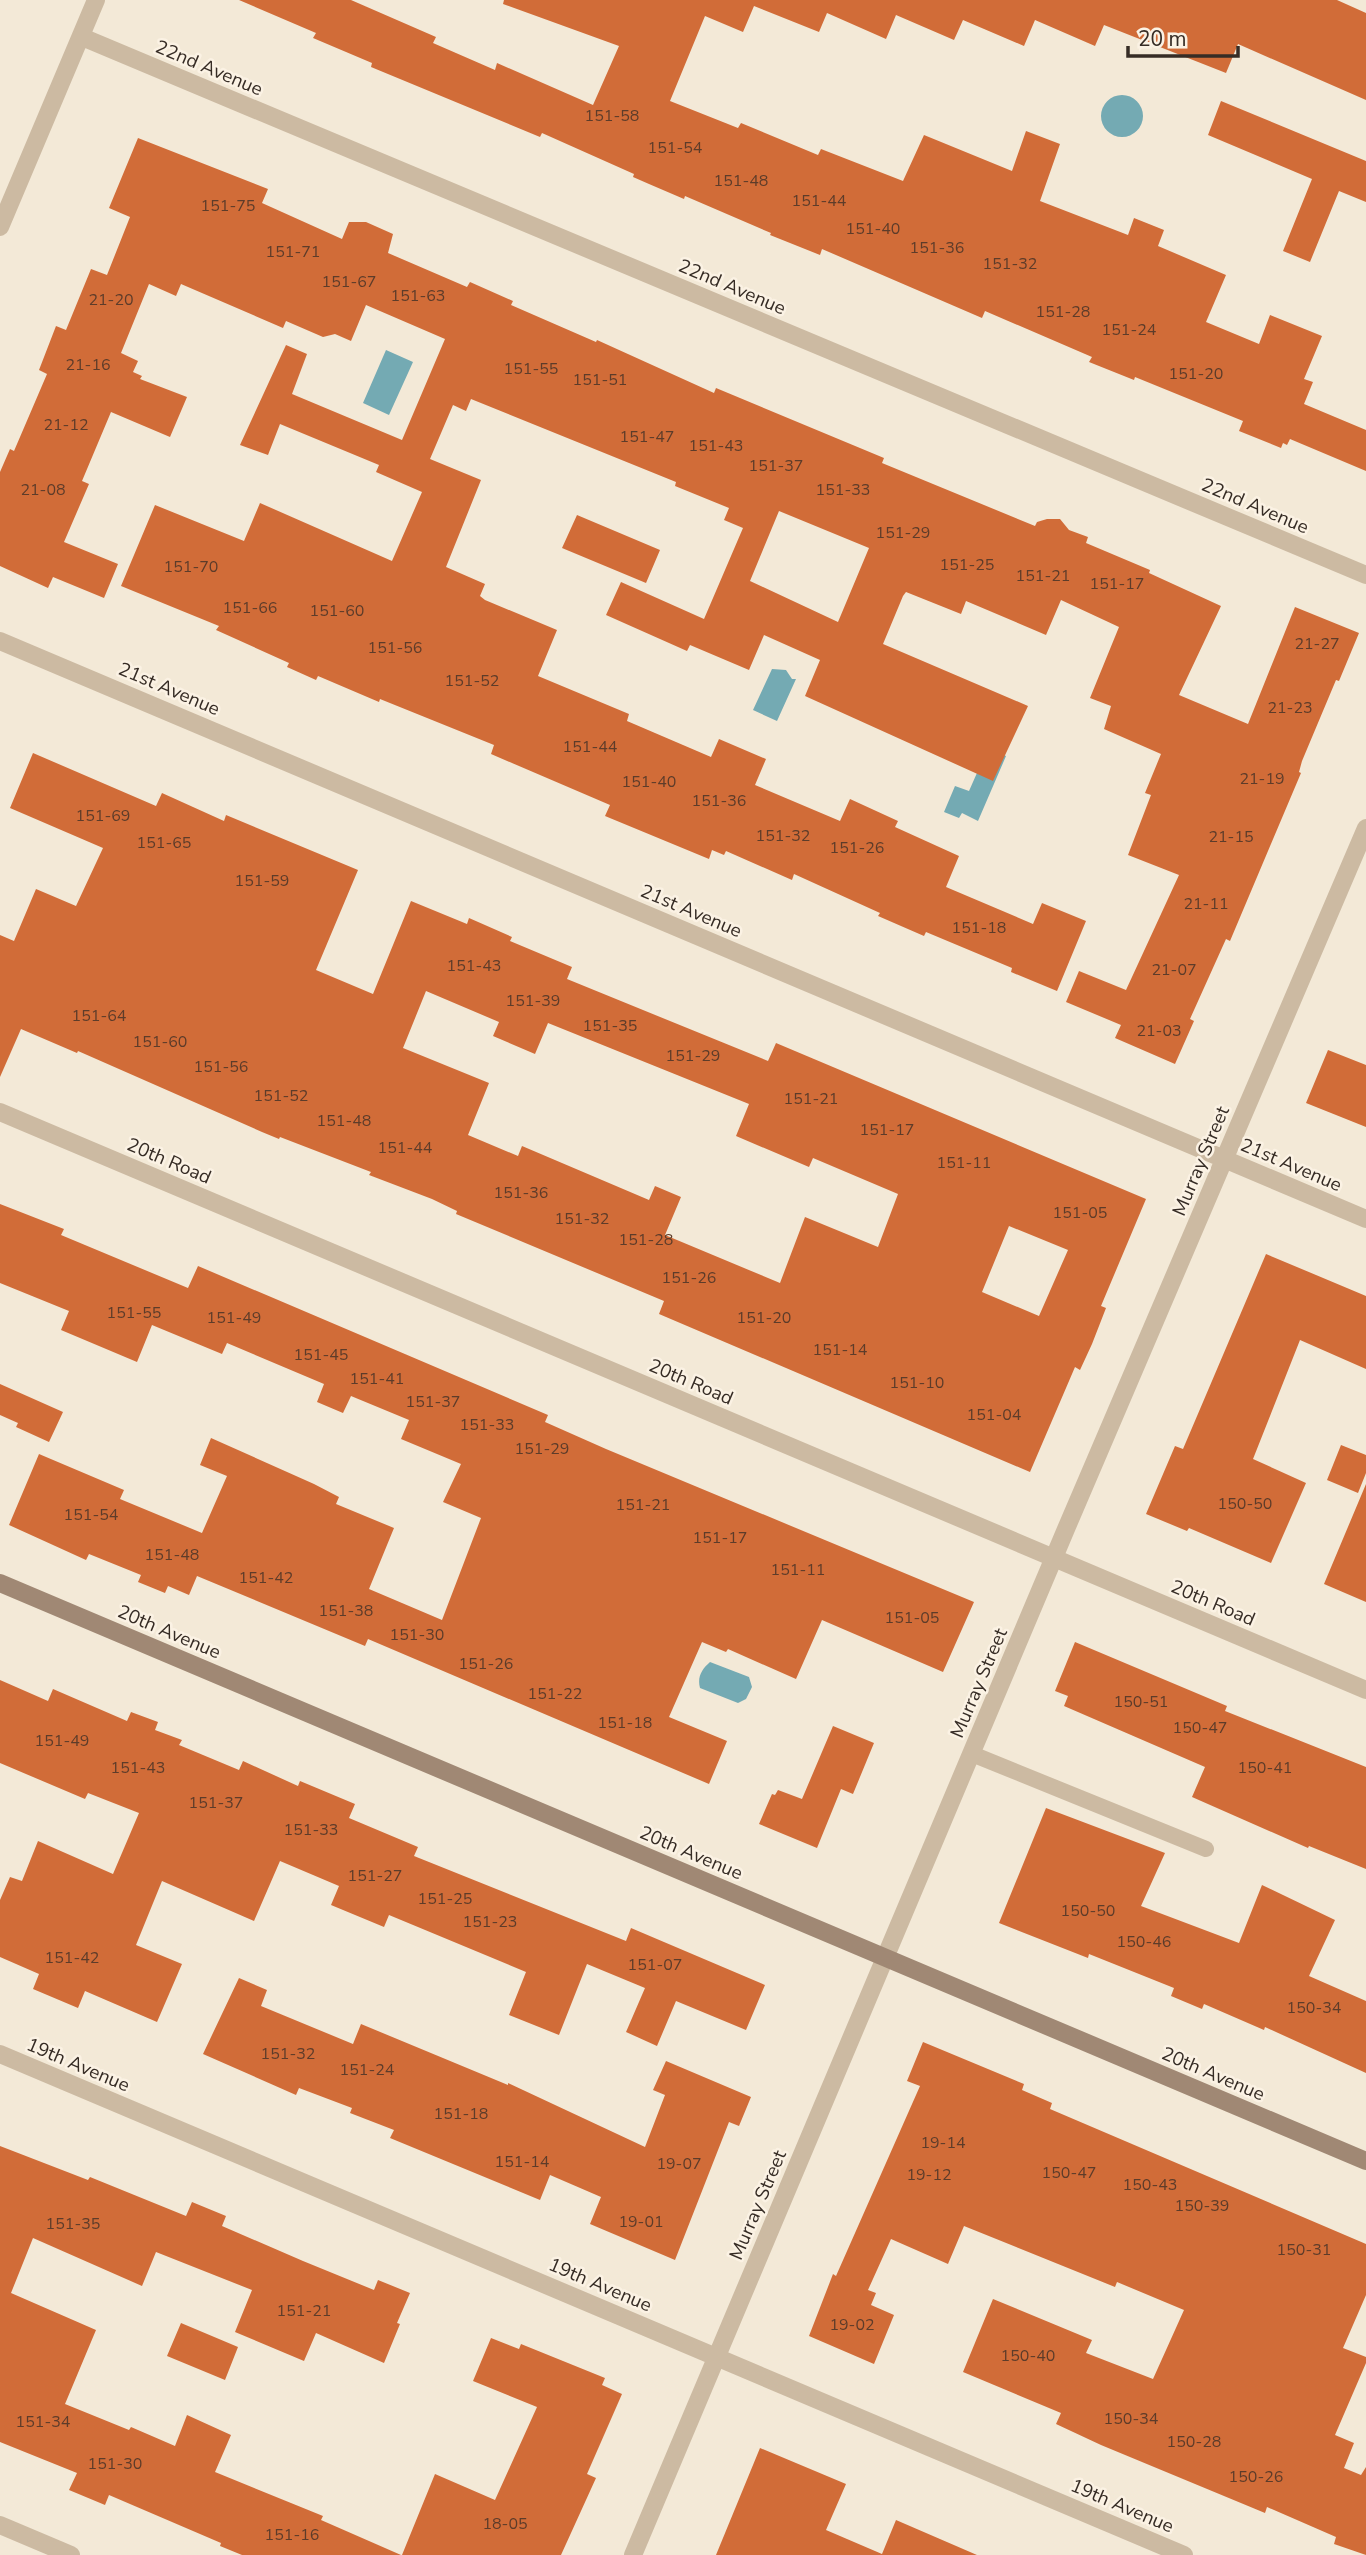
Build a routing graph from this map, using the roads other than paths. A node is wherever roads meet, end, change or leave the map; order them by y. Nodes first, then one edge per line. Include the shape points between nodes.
1 (96, 0) edge
2 (82, 37) junction
3 (0, 227) edge
4 (1366, 575) edge
5 (0, 641) edge
6 (1366, 828) edge
7 (0, 1112) edge
8 (1224, 1159) junction
9 (1366, 1219) edge
10 (1054, 1558) junction
11 (0, 1583) edge
12 (1366, 1690) edge
13 (972, 1754) junction
14 (1206, 1849) dead end
15 (886, 1958) junction
16 (0, 2054) edge
17 (1366, 2161) edge
18 (717, 2357) junction
19 (0, 2525) edge
20 (71, 2555) edge
21 (633, 2555) edge
22 (1184, 2555) edge

1 - 2 street
2 - 3 street
2 - 4 street, 22nd Avenue
5 - 8 street, 21st Avenue
6 - 8 street, Murray Street
7 - 10 street, 20th Road
8 - 9 street, 21st Avenue
8 - 10 street, Murray Street
10 - 12 street, 20th Road
10 - 13 street, Murray Street
11 - 15 street, 20th Avenue
13 - 14 lane
13 - 15 street, Murray Street
15 - 17 street, 20th Avenue
15 - 18 street, Murray Street
16 - 18 street, 19th Avenue
18 - 21 street, Murray Street
18 - 22 street, 19th Avenue
19 - 20 street

